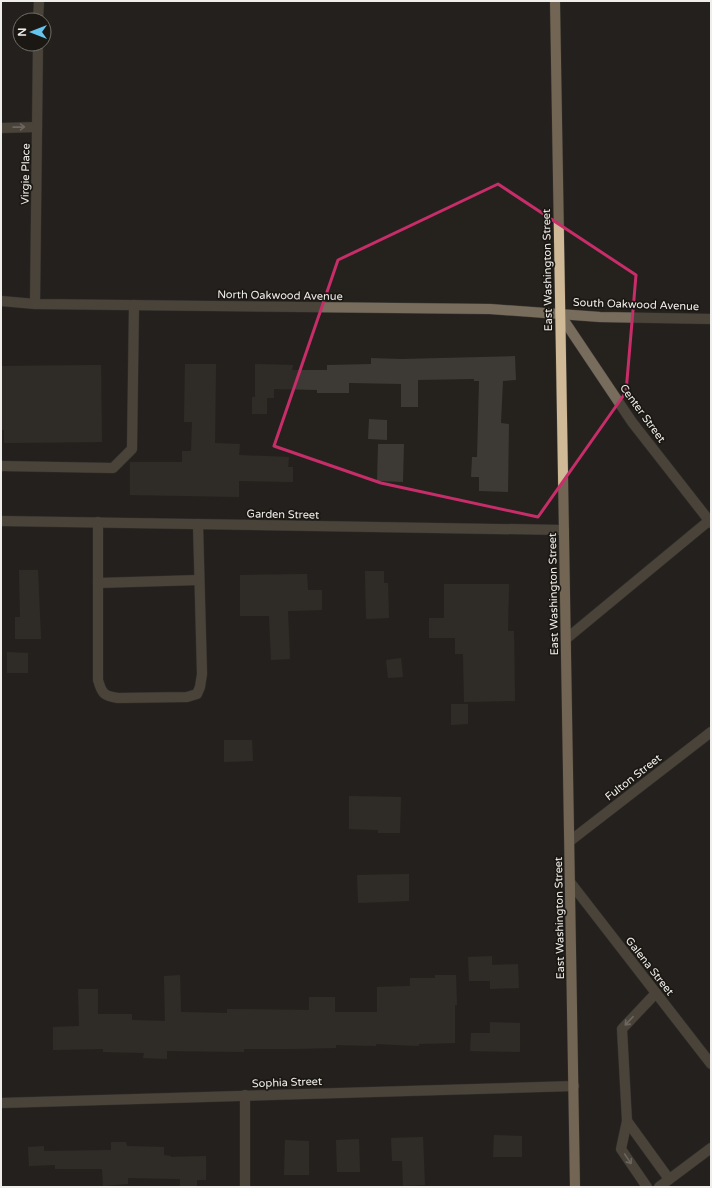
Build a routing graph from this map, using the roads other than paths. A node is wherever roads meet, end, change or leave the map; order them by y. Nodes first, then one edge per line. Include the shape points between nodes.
1 (39, 1) edge
2 (555, 1) edge
3 (38, 12) edge
4 (38, 52) edge
5 (37, 127) junction
6 (1, 128) edge
7 (1, 301) edge
8 (35, 304) junction
9 (134, 305) junction
10 (560, 314) junction
11 (711, 319) edge
12 (1, 466) edge
13 (1, 521) edge
14 (710, 521) edge
15 (98, 522) junction
16 (198, 524) junction
17 (564, 530) junction
18 (199, 580) junction
19 (98, 583) junction
20 (566, 639) junction
21 (711, 732) edge
22 (570, 841) junction
23 (570, 882) junction
24 (656, 992) junction
25 (711, 1064) edge
26 (574, 1086) junction
27 (245, 1095) junction
28 (1, 1103) edge
29 (627, 1121) junction
30 (711, 1148) edge
31 (669, 1179) junction
32 (245, 1187) edge
33 (575, 1187) edge
34 (647, 1187) edge
35 (659, 1187) edge

1 - 3 street
2 - 10 main road, East Washington Street
4 - 5 street, Virgie Place
6 -> 5 street
5 - 8 street, Virgie Place
7 - 8 street, North Oakwood Avenue
8 - 9 street, North Oakwood Avenue
9 - 10 street, North Oakwood Avenue via 490,309
9 - 12 street via 132,449 113,468
10 - 11 street, South Oakwood Avenue
10 - 14 street, Center Street via 632,422
10 - 17 main road, East Washington Street
13 - 15 street, Garden Street
14 - 20 street
15 - 16 street, Garden Street
15 - 19 street
16 - 17 street, Garden Street
16 - 18 street
17 - 20 main road, East Washington Street
18 - 19 street
18 - 19 street via 201,680 197,694 187,697 118,698 108,697 101,690 98,680
20 - 22 main road, East Washington Street
21 - 22 street, Fulton Street
22 - 23 main road, East Washington Street
23 - 24 street, Galena Street
23 - 26 main road, East Washington Street
24 - 25 street, Galena Street
24 -> 29 street via 622,1029
26 - 27 street, Sophia Street
26 - 33 main road, East Washington Street
27 - 28 street, Sophia Street
27 - 32 street
29 - 31 street
29 -> 34 street via 621,1149
30 - 31 street
31 - 35 street

